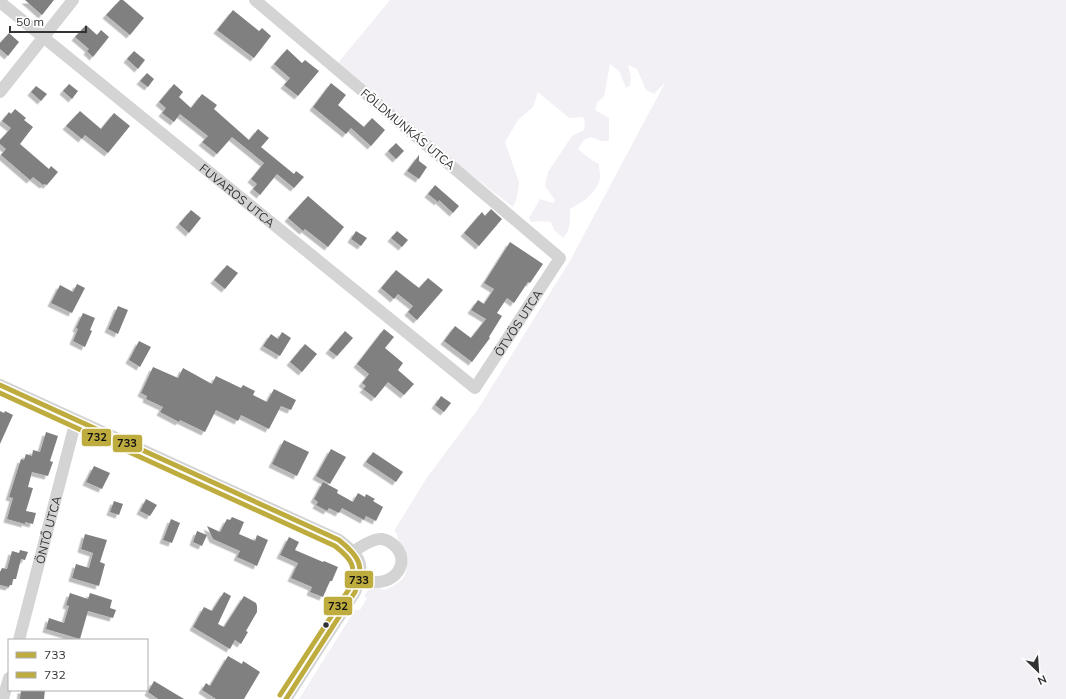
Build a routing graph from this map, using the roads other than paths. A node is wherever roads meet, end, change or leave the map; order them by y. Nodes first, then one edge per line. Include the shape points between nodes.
1 (73, 0) edge
2 (255, 0) edge
3 (0, 2) edge
4 (43, 37) junction
5 (0, 92) edge
6 (560, 258) joint
7 (0, 385) edge
8 (475, 388) joint
9 (76, 420) junction
10 (354, 552) junction
11 (360, 579) junction
12 (19, 639) edge
13 (8, 682) edge
14 (3, 699) edge
15 (286, 699) edge

1 - 4 street
2 - 6 street, FÖLDMUNKÁS UTCA
3 - 4 street, FUVAROS UTCA
4 - 5 street
4 - 8 street, FUVAROS UTCA
6 - 8 street, ÖTVÖS UTCA
7 - 9 street
9 - 10 street via 339,540
9 - 12 street, ÖNTŐ UTCA
10 - 11 street via 359,560
10 - 11 street via 381,539 392,543 402,560 401,568 394,576 376,582
11 - 15 street via 355,592
13 - 14 street

